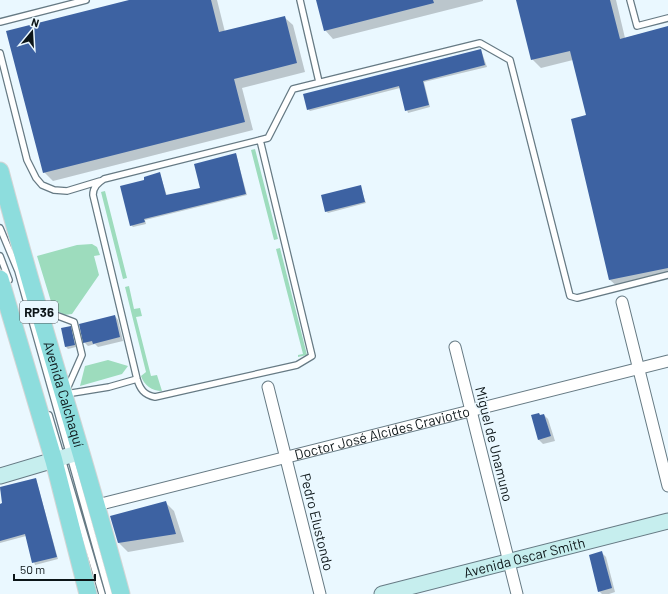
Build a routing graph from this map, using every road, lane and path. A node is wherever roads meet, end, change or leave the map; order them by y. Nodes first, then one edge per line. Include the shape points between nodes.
1 (86, 0) edge
2 (300, 0) edge
3 (630, 0) edge
4 (668, 18) edge
5 (0, 22) edge
6 (0, 53) edge
7 (319, 82) junction
8 (260, 140) junction
9 (0, 171) edge
10 (104, 179) junction
11 (0, 228) edge
12 (0, 256) edge
13 (668, 275) edge
14 (6, 285) edge
15 (622, 302) dead end
16 (0, 304) edge
17 (37, 308) junction
18 (455, 347) dead end
19 (668, 361) edge
20 (638, 369) junction
21 (138, 379) junction
22 (268, 387) dead end
23 (50, 401) junction
24 (470, 412) junction
25 (67, 457) junction
26 (286, 458) junction
27 (0, 476) edge
28 (668, 486) edge
29 (97, 505) junction
30 (668, 521) edge
31 (75, 540) junction
32 (509, 562) junction
33 (88, 594) edge
34 (97, 594) edge
35 (102, 594) edge
36 (110, 594) edge
37 (121, 594) edge
38 (320, 594) edge
39 (382, 594) edge
40 (517, 594) edge

1 - 5 lane
2 - 7 lane
3 - 4 lane via 637,26
6 - 10 lane via 27,160 36,178 42,185 54,190 67,191
7 - 8 lane via 293,89 268,138
7 - 13 lane via 480,42 510,60 570,296 577,298
8 - 10 lane
8 - 21 lane via 312,356 298,365 155,397 144,393
9 - 17 main road, Avenida Calchaquí / RP36
10 - 21 lane via 97,184 93,195
11 - 23 lane via 18,271
12 - 14 lane
14 - 23 main road, Avenida Calchaquí / RP36
15 - 20 street
16 - 23 main road via 26,398 30,403
17 - 23 main road, Avenida Calchaquí / RP36
17 - 23 lane via 74,322 82,355
18 - 24 street, Miguel de Unamuno
19 - 20 street, Doctor José Alcides Craviotto
20 - 24 street, Doctor José Alcides Craviotto
20 - 28 street
21 - 23 lane
22 - 26 street, Pedro Elustondo
23 - 25 main road, Avenida Calchaquí / RP36
23 - 25 main road, Avenida Calchaquí / RP36
24 - 26 street, Doctor José Alcides Craviotto
24 - 32 street, Miguel de Unamuno
25 - 27 main road
25 - 29 main road, Avenida Calchaquí / RP36
25 - 31 main road, Avenida Calchaquí / RP36
25 - 35 lane
25 - 36 lane
26 - 29 street, Doctor José Alcides Craviotto
26 - 38 street, Pedro Elustondo
29 - 37 main road, Avenida Calchaquí / RP36
30 - 32 main road, Avenida Oscar Smith
31 - 33 main road, Avenida Calchaquí / RP36
31 - 34 main road
32 - 39 main road, Avenida Oscar Smith
32 - 40 street, Miguel de Unamuno

